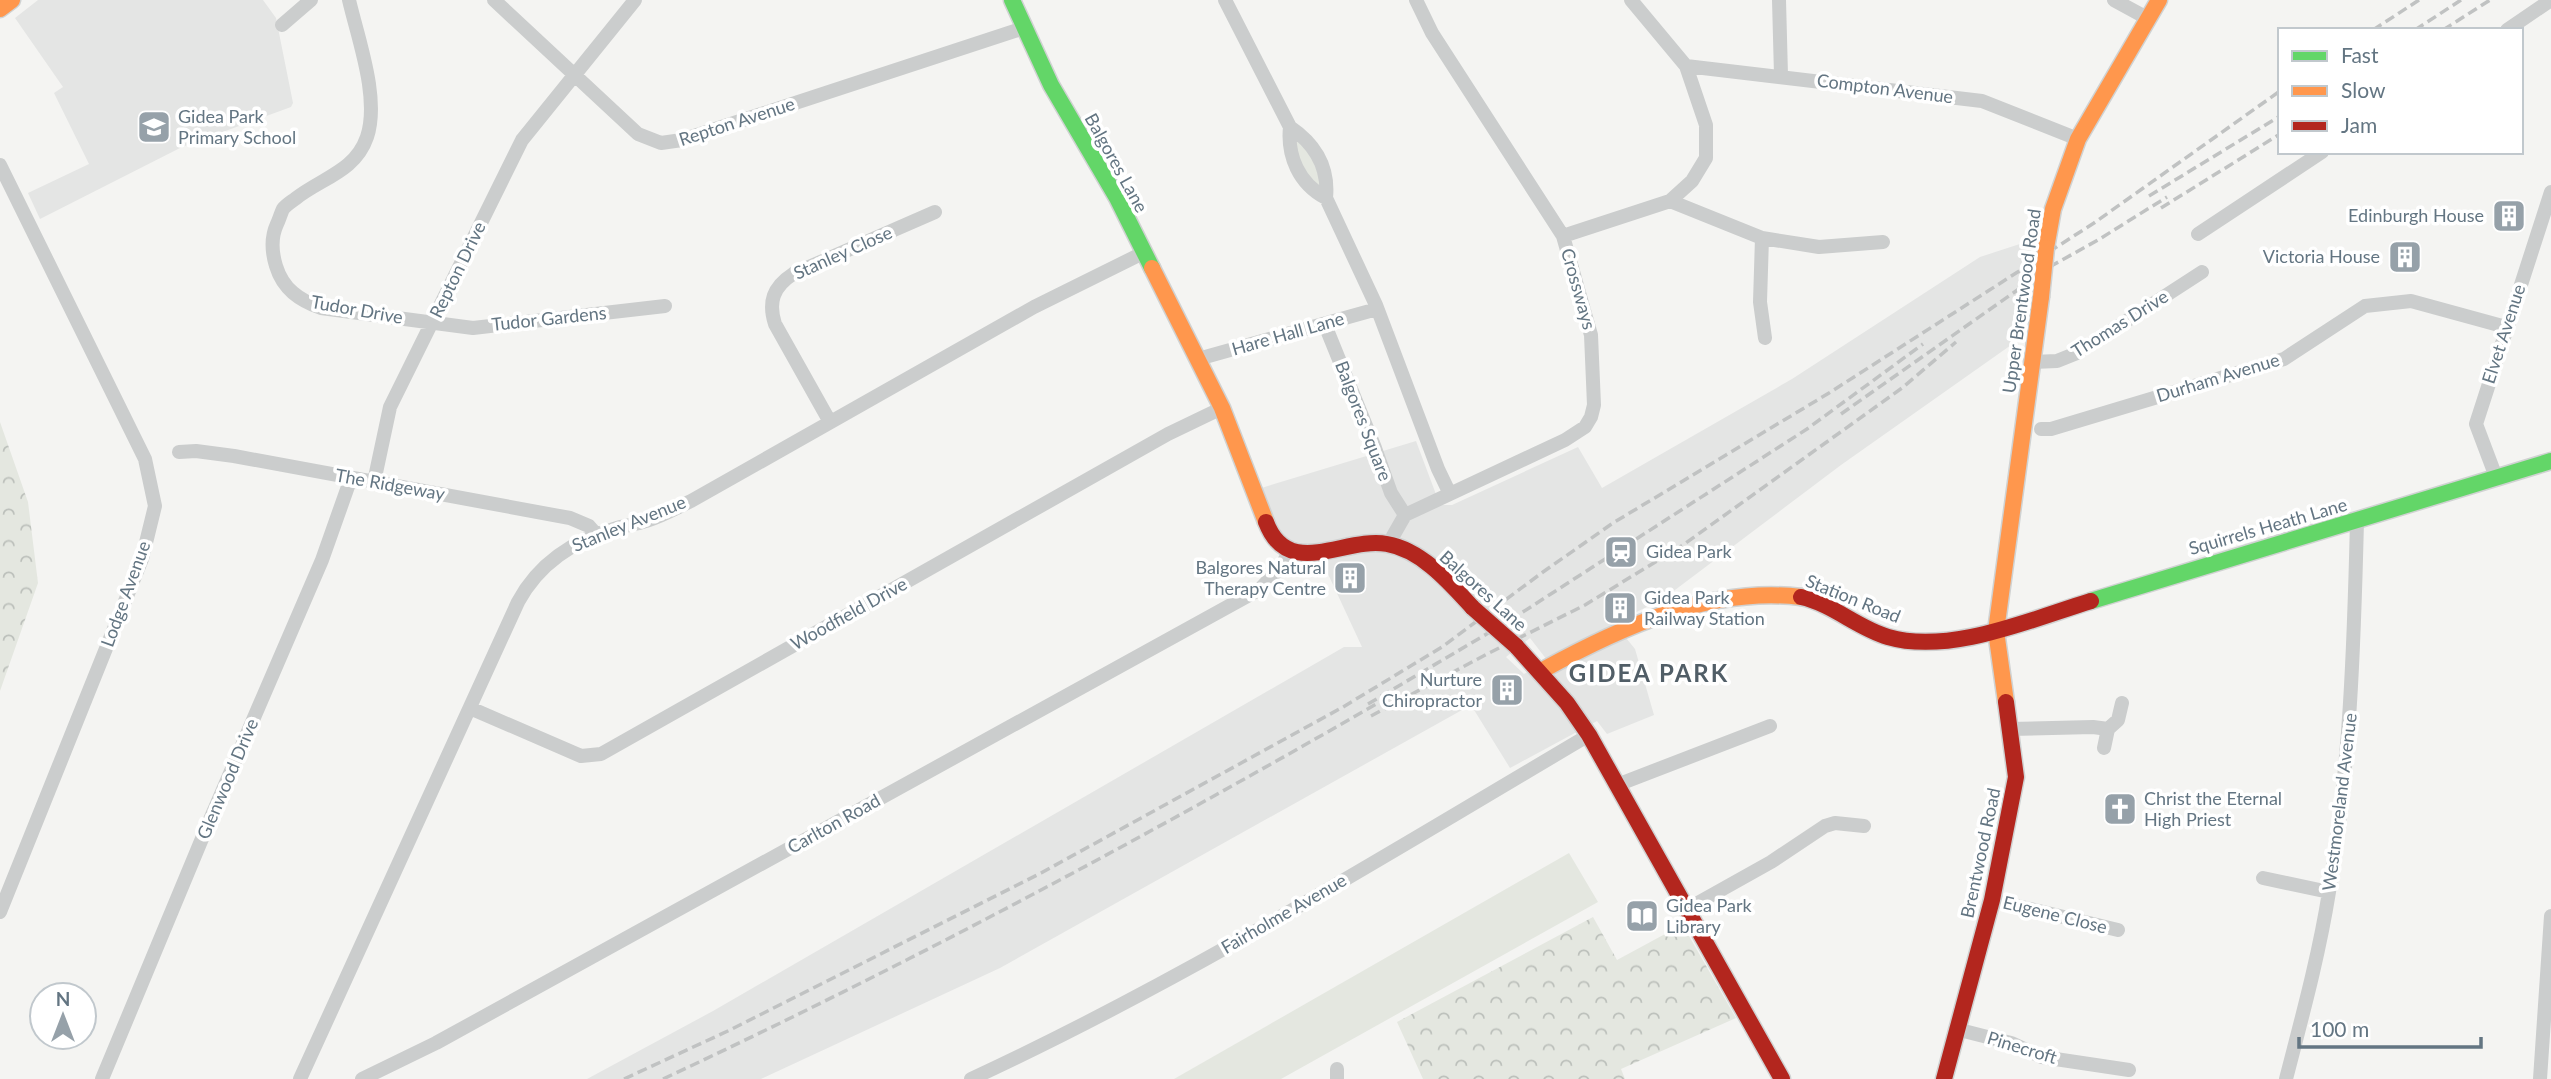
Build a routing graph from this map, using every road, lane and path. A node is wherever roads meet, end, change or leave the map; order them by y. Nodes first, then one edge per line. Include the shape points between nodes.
1 (12, 0) edge
2 (311, 0) edge
3 (349, 0) edge
4 (494, 0) edge
5 (635, 0) edge
6 (1012, 0) edge
7 (1224, 0) edge
8 (1416, 0) edge
9 (1631, 0) edge
10 (1779, 0) edge
11 (2114, 0) edge
12 (2159, 0) edge
13 (2551, 0) edge
14 (0, 9) edge
15 (2147, 18) junction
16 (282, 25) dead end
17 (1024, 28) junction
18 (2510, 28) edge
19 (1686, 66) junction
20 (575, 75) junction
21 (1781, 75) junction
22 (1290, 127) junction
23 (2078, 139) junction
24 (2319, 154) edge
25 (0, 165) edge
26 (2551, 192) edge
27 (1326, 198) junction
28 (1670, 201) junction
29 (935, 212) dead end
30 (2198, 234) dead end
31 (1563, 236) junction
32 (1762, 238) junction
33 (1882, 242) dead end
34 (1143, 253) junction
35 (2202, 272) dead end
36 (665, 306) dead end
37 (1377, 309) junction
38 (433, 322) junction
39 (1325, 325) junction
40 (2506, 327) junction
41 (1765, 338) dead end
42 (1198, 359) junction
43 (2032, 362) junction
44 (1222, 408) junction
45 (830, 422) junction
46 (2041, 429) dead end
47 (179, 452) dead end
48 (2551, 461) edge
49 (2496, 477) junction
50 (351, 478) junction
51 (374, 482) junction
52 (1450, 494) junction
53 (1405, 515) junction
54 (2357, 521) junction
55 (596, 534) junction
56 (1392, 545) junction
57 (1290, 551) junction
58 (1996, 631) junction
59 (1541, 671) junction
60 (2122, 703) dead end
61 (470, 708) junction
62 (1770, 726) dead end
63 (2010, 729) junction
64 (2108, 729) junction
65 (1590, 735) junction
66 (2104, 748) dead end
67 (1617, 785) junction
68 (1864, 826) dead end
69 (2263, 878) dead end
70 (2329, 892) junction
71 (1992, 900) junction
72 (1687, 909) junction
73 (0, 912) edge
74 (2551, 916) edge
75 (2118, 930) dead end
76 (1956, 1030) junction
77 (2129, 1070) dead end
78 (102, 1079) edge
79 (300, 1079) edge
80 (362, 1079) edge
81 (971, 1079) edge
82 (1782, 1079) edge
83 (1944, 1079) edge
84 (2286, 1079) edge
85 (2540, 1079) edge

1 - 14 street
2 - 16 street
3 - 38 street, Tudor Drive via 369,91 367,138 349,166 284,208 274,230 272,254 289,290 304,302
4 - 20 street, Repton Avenue
5 - 20 street, Repton Drive
6 - 17 street, Balgores Lane
7 - 22 street
8 - 31 street, Crossways via 1432,33
9 - 19 street
10 - 21 street
11 - 15 street
12 - 15 street, Upper Brentwood Road
13 - 18 street
15 - 23 street, Upper Brentwood Road
17 - 20 street, Repton Avenue via 671,143 638,134
17 - 34 street, Balgores Lane
19 - 21 street, Compton Avenue
19 - 28 street via 1706,125 1706,158 1692,181
20 - 38 street, Repton Drive via 522,140
21 - 23 street, Compton Avenue via 1982,101
22 - 27 street via 1321,160
22 - 27 street via 1288,142 1296,167 1314,192
23 - 43 street, Upper Brentwood Road, bridge via 2053,209
24 - 30 street
25 - 73 street, Lodge Avenue via 145,459 155,506 142,559
26 - 40 street, Elvet Avenue
27 - 37 street
28 - 31 street
28 - 32 street
29 - 45 street, Stanley Close via 793,274 780,282 773,295 775,324
31 - 52 street, Crossways via 1591,335 1591,417 1585,427 1565,440
32 - 33 street via 1819,247
32 - 41 street via 1760,302
34 - 42 street, Balgores Lane
34 - 45 street, Stanley Avenue via 1034,307
35 - 43 street, Thomas Drive via 2077,353 2057,361
36 - 38 street, Tudor Gardens via 473,328
37 - 39 street, Hare Hall Lane
37 - 52 street
38 - 51 street, Repton Drive via 387,415
39 - 42 street, Hare Hall Lane
39 - 53 street, Balgores Square via 1391,493
40 - 46 street, Durham Avenue via 2411,301 2365,306 2284,359
40 - 49 street, Elvet Avenue via 2476,424
42 - 44 street, Balgores Lane
43 - 58 street, Upper Brentwood Road
44 - 57 street, Balgores Lane via 1269,531
44 - 61 street, Woodfield Drive via 1168,434 601,754 581,757
45 - 55 street, Stanley Avenue via 663,515
47 - 50 street, The Ridgeway via 221,454
48 - 49 street, Squirrels Heath Lane
49 - 54 street, Squirrels Heath Lane
50 - 51 street, The Ridgeway
50 - 78 street, Glenwood Drive via 322,560
51 - 55 street, The Ridgeway via 570,518
52 - 53 street, Crossways
53 - 56 street
54 - 58 street, Squirrels Heath Lane
54 - 70 street, Westmoreland Avenue via 2352,704
55 - 61 street, Stanley Avenue via 553,558 528,584
56 - 57 street, Balgores Lane via 1363,543 1309,555
56 - 59 street, Balgores Lane, bridge via 1428,566
57 - 80 street, Carlton Road via 1260,589 447,1037
58 - 59 street, Station Road via 1906,640 1878,634 1806,597 1754,594 1625,628
58 - 63 street, Brentwood Road
59 - 65 street, Balgores Lane
60 - 64 street via 2118,720
61 - 79 street, Stanley Avenue
62 - 67 street
63 - 64 street
63 - 71 street, Brentwood Road via 2016,777
64 - 66 street
65 - 67 street, Balgores Lane
65 - 81 street, Fairholme Avenue via 1202,962
67 - 72 street, Balgores Lane
68 - 72 street via 1825,826
69 - 70 street
70 - 84 street, Westmoreland Avenue
71 - 75 street, Eugene Close
71 - 76 street, Brentwood Road
72 - 82 street, Balgores Lane
74 - 85 street
76 - 77 street, Pinecroft via 2011,1043 2042,1057
76 - 83 street, Brentwood Road

